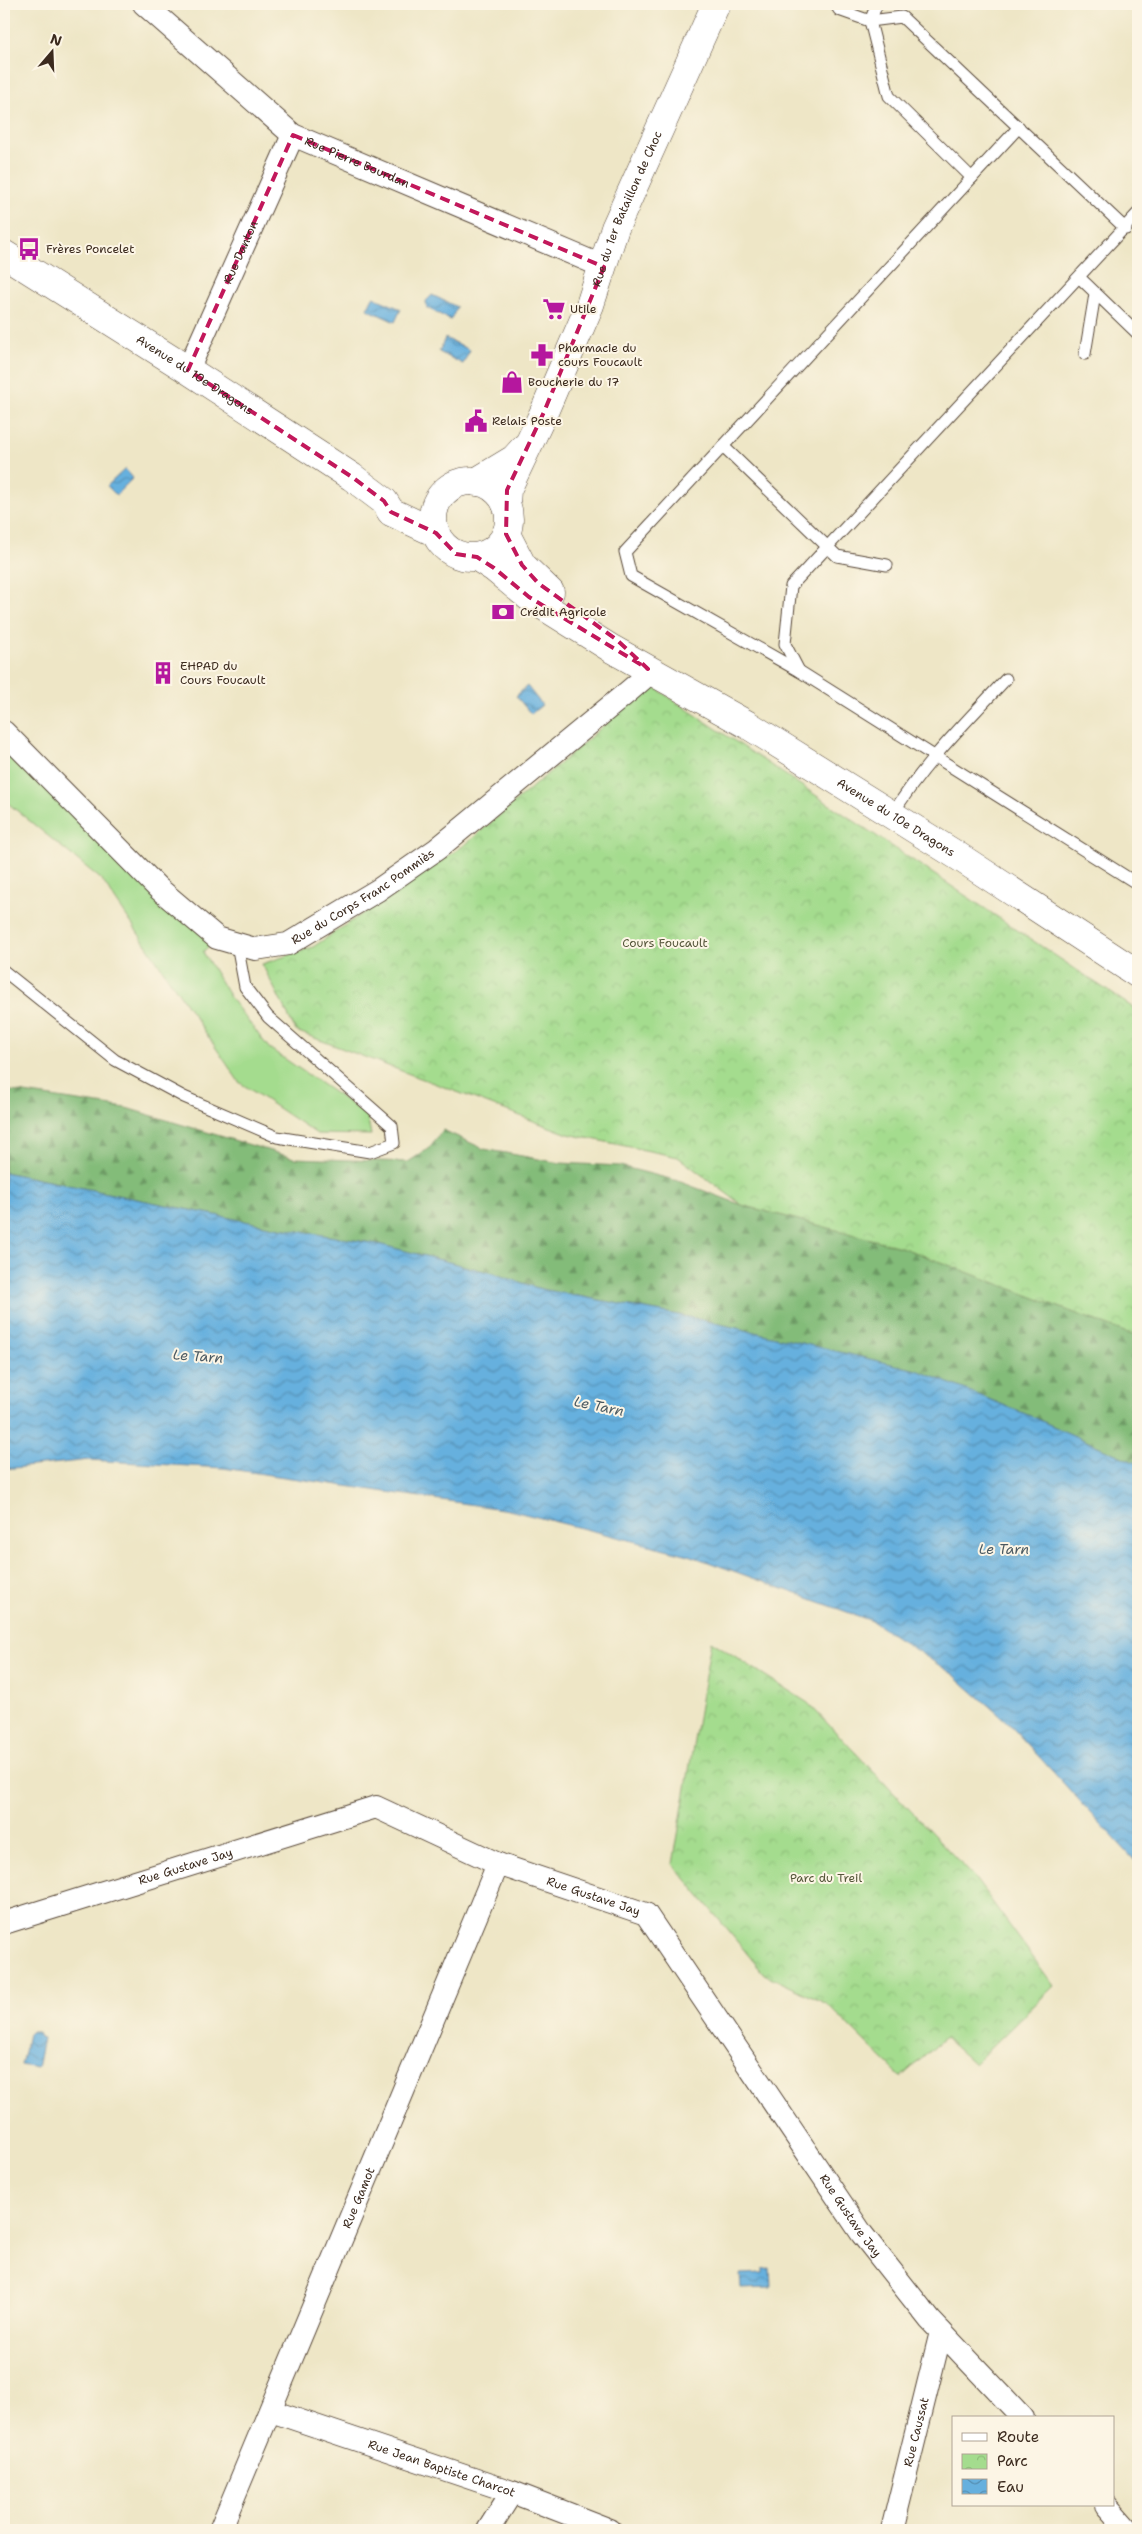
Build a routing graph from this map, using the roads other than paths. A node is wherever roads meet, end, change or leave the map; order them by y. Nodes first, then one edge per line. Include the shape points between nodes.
1 (144, 4) edge
2 (716, 4) edge
3 (835, 4) edge
4 (877, 4) edge
5 (870, 22) junction
6 (1019, 127) junction
7 (293, 135) junction
8 (972, 178) junction
9 (1137, 218) edge
10 (1126, 229) junction
11 (4, 254) edge
12 (604, 267) junction
13 (1080, 278) junction
14 (1095, 294) junction
15 (1138, 334) edge
16 (1085, 354) dead end
17 (188, 370) junction
18 (528, 444) junction
19 (723, 446) junction
20 (476, 482) junction
21 (440, 497) junction
22 (384, 501) junction
23 (506, 504) junction
24 (436, 533) junction
25 (506, 534) junction
26 (827, 548) junction
27 (477, 557) junction
28 (887, 565) dead end
29 (648, 669) junction
30 (799, 671) junction
31 (1006, 678) dead end
32 (4, 732) edge
33 (935, 757) junction
34 (892, 816) junction
35 (1136, 881) edge
36 (237, 944) junction
37 (4, 971) edge
38 (1138, 974) edge
39 (498, 1864) junction
40 (4, 1922) edge
41 (941, 2332) junction
42 (271, 2411) junction
43 (1021, 2416) edge
44 (512, 2492) junction
45 (1107, 2506) edge
46 (220, 2530) edge
47 (488, 2530) edge
48 (610, 2530) edge
49 (892, 2530) edge
50 (1128, 2530) edge

1 - 7 street, Rue Pierre Bourdan
2 - 12 main road, Rue du 1er Bataillon de Choc via 615,228
3 - 5 lane via 839,10
4 - 5 lane
5 - 6 lane via 902,17
5 - 8 lane via 890,96
6 - 8 lane
6 - 10 lane
7 - 12 street, Rue Pierre Bourdan
7 - 17 street, Rue Danton
8 - 19 lane
9 - 10 lane
10 - 13 lane
11 - 17 main road, Avenue du 10e Dragons
12 - 18 main road, Rue du 1er Bataillon de Choc
13 - 14 lane
13 - 26 lane
14 - 15 lane
14 - 16 lane
17 - 22 main road, Avenue du 10e Dragons
18 - 20 main road, Rue du 1er Bataillon de Choc via 514,459
18 - 23 main road, Rue du 1er Bataillon de Choc via 507,490
19 - 26 lane
19 - 30 lane via 625,552 631,576
20 - 21 main road via 456,485
20 - 23 main road via 492,488
21 - 22 main road via 410,503
21 - 24 main road via 434,513
22 - 24 main road, Avenue du 10e Dragons via 391,512
23 - 25 main road via 509,519
24 - 27 main road via 445,547 456,554
25 - 27 main road via 492,551
25 - 29 main road, Avenue du 10e Dragons via 522,565 538,583 617,640
26 - 28 lane via 836,556
26 - 30 lane via 791,586 785,644
27 - 29 main road, Avenue du 10e Dragons via 529,596
29 - 34 main road, Avenue du 10e Dragons via 748,725
29 - 36 street, Rue du Corps Franc Pommiès via 643,679 437,849 378,890 288,944 255,949
30 - 33 lane
31 - 33 lane
32 - 36 street, Rue du Corps Franc Pommiès via 158,888 218,938
33 - 34 lane via 907,791
33 - 35 lane
34 - 38 main road, Avenue du 10e Dragons
36 - 37 lane via 245,986 268,1017 392,1126 394,1143 370,1152 277,1138 184,1097 115,1060
39 - 40 street, Rue Gustave Jay via 376,1807
39 - 41 street, Rue Gustave Jay via 646,1914 862,2234
39 - 42 street, Rue Gamot
41 - 43 street, Rue Gustave Jay
41 - 49 street, Rue Caussat
42 - 44 street, Rue Jean Baptiste Charcot
42 - 46 street, Rue Gamot
44 - 47 street
44 - 48 street, Rue Jean Baptiste Charcot
45 - 50 street

